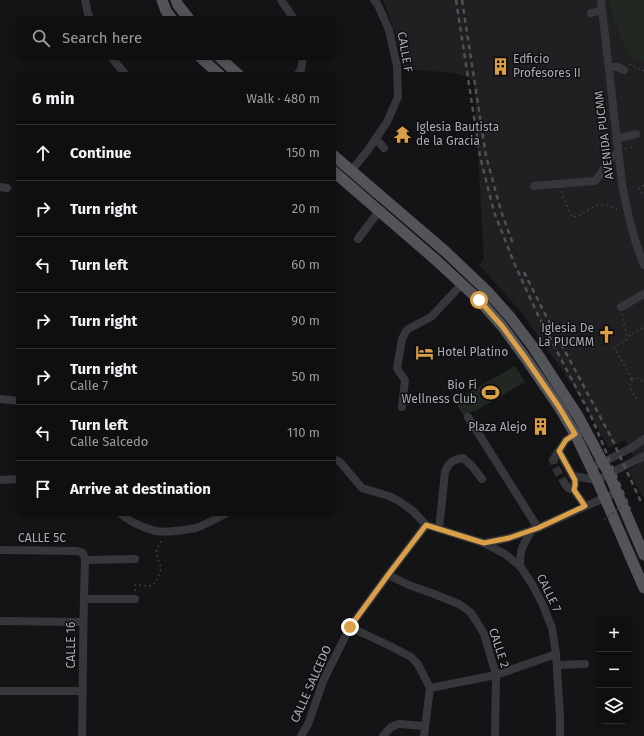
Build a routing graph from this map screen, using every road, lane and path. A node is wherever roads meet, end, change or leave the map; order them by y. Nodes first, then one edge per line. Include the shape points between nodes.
1 (85, 0) edge
2 (162, 0) edge
3 (176, 0) edge
4 (281, 0) edge
5 (374, 0) edge
6 (601, 0) edge
7 (602, 10) junction
8 (591, 13) dead end
9 (89, 16) edge
10 (170, 16) edge
11 (187, 16) edge
12 (292, 16) edge
13 (114, 60) edge
14 (203, 60) edge
15 (222, 60) edge
16 (303, 60) edge
17 (609, 67) junction
18 (624, 70) dead end
19 (124, 72) edge
20 (217, 72) edge
21 (236, 72) edge
22 (299, 72) edge
23 (636, 134) dead end
24 (616, 138) junction
25 (376, 139) junction
26 (384, 148) dead end
27 (618, 152) junction
28 (336, 158) edge
29 (351, 170) junction
30 (336, 174) edge
31 (564, 183) junction
32 (644, 185) edge
33 (534, 186) dead end
34 (644, 196) edge
35 (380, 211) junction
36 (628, 214) junction
37 (358, 239) dead end
38 (644, 265) edge
39 (462, 284) junction
40 (644, 294) edge
41 (621, 307) joint
42 (644, 327) edge
43 (627, 337) junction
44 (632, 379) junction
45 (644, 382) edge
46 (0, 399) edge
47 (638, 400) dead end
48 (16, 401) edge
49 (402, 407) dead end
50 (468, 417) dead end
51 (575, 434) junction
52 (644, 439) edge
53 (644, 456) edge
54 (336, 460) edge
55 (603, 463) junction
56 (592, 468) junction
57 (609, 474) junction
58 (573, 476) junction
59 (16, 479) edge
60 (482, 479) dead end
61 (0, 480) edge
62 (598, 480) junction
63 (565, 484) tunnel mouth
64 (574, 490) junction
65 (617, 492) junction
66 (605, 497) junction
67 (628, 501) dead end
68 (585, 506) junction
69 (122, 516) edge
70 (221, 516) edge
71 (602, 517) dead end
72 (426, 525) junction
73 (440, 529) junction
74 (535, 529) junction
75 (172, 531) junction
76 (484, 543) junction
77 (0, 550) edge
78 (644, 555) edge
79 (84, 556) junction
80 (135, 560) dead end
81 (520, 566) junction
82 (388, 575) junction
83 (644, 588) edge
84 (84, 599) junction
85 (135, 599) joint
86 (0, 621) edge
87 (83, 622) junction
88 (350, 627) junction
89 (556, 654) junction
90 (585, 664) dead end
91 (557, 665) junction
92 (496, 675) junction
93 (430, 688) junction
94 (0, 691) edge
95 (83, 691) junction
96 (424, 726) junction
97 (82, 736) edge
98 (301, 736) edge
99 (383, 736) edge
100 (424, 736) edge
101 (495, 736) edge
102 (560, 736) edge

1 - 9 street
2 - 10 main road
3 - 11 main road
4 - 12 street
5 - 25 street, CALLE F via 389,30 397,66 398,97
6 - 7 street, AVENIDA PUCMM
7 - 8 street
7 - 17 street, AVENIDA PUCMM
13 - 19 street
14 - 20 main road
15 - 21 main road
16 - 22 street
17 - 18 street
17 - 24 street, AVENIDA PUCMM
23 - 24 street
24 - 27 street, AVENIDA PUCMM
25 - 26 street
25 - 29 street, CALLE F
27 - 31 street via 595,181
27 - 36 street, AVENIDA PUCMM
28 - 29 main road
29 - 55 main road via 446,252 511,318 569,401
30 - 35 main road
31 - 33 street
31 - 36 path via 562,194 572,217 581,215 591,208 606,205
32 - 34 path via 639,189
35 - 37 street
35 - 39 main road
36 - 38 street, AVENIDA PUCMM
39 - 49 street via 431,317 408,329 404,334 397,368 405,380
39 - 51 main road via 502,326
40 - 41 street
41 - 43 path
42 - 43 path
43 - 44 path via 614,347
44 - 45 path
44 - 47 path via 630,388
46 - 48 street
50 - 74 street
51 - 56 main road
51 - 58 street via 566,440 557,454
52 - 55 street
53 - 57 street
54 - 72 street via 362,488 399,501
55 - 56 street
55 - 57 main road
56 - 62 main road
57 - 62 street
57 - 65 main road
58 - 62 street
58 - 64 street
59 - 61 street
60 - 73 street via 463,458 455,459 448,465 445,472
62 - 66 main road
63 - 64 street
64 - 68 street
65 - 66 street
65 - 78 main road
66 - 68 street
66 - 83 main road
67 - 71 path, bridge via 604,520
68 - 74 street
69 - 75 street via 156,531
70 - 75 street via 198,527
72 - 73 street, CALLE 7
72 - 82 street, CALLE SALCEDO
73 - 76 street, CALLE 7
74 - 76 street
74 - 81 street via 524,543 520,553
75 - 85 path via 163,538 156,549 161,569 156,582 151,586 135,585
76 - 81 street, CALLE 7 via 506,554
77 - 79 street, CALLE 5C via 77,551
79 - 80 street, CALLE 5C
79 - 84 street, CALLE 16
81 - 89 street, CALLE 7 via 532,584 552,628
82 - 88 street, CALLE SALCEDO
82 - 92 street, CALLE 2 via 459,604 471,613 484,634
84 - 85 street
84 - 87 street, CALLE 16
86 - 87 street
87 - 95 street, CALLE 16
88 - 93 street via 411,657
88 - 98 street, CALLE SALCEDO via 324,679 308,724
89 - 91 street, CALLE 7
89 - 92 street
90 - 91 street
91 - 102 street, CALLE 7
92 - 93 street
92 - 101 street, CALLE 2
93 - 96 street
94 - 95 street
95 - 97 street, CALLE 16
96 - 99 street via 399,724 391,727
96 - 100 street

